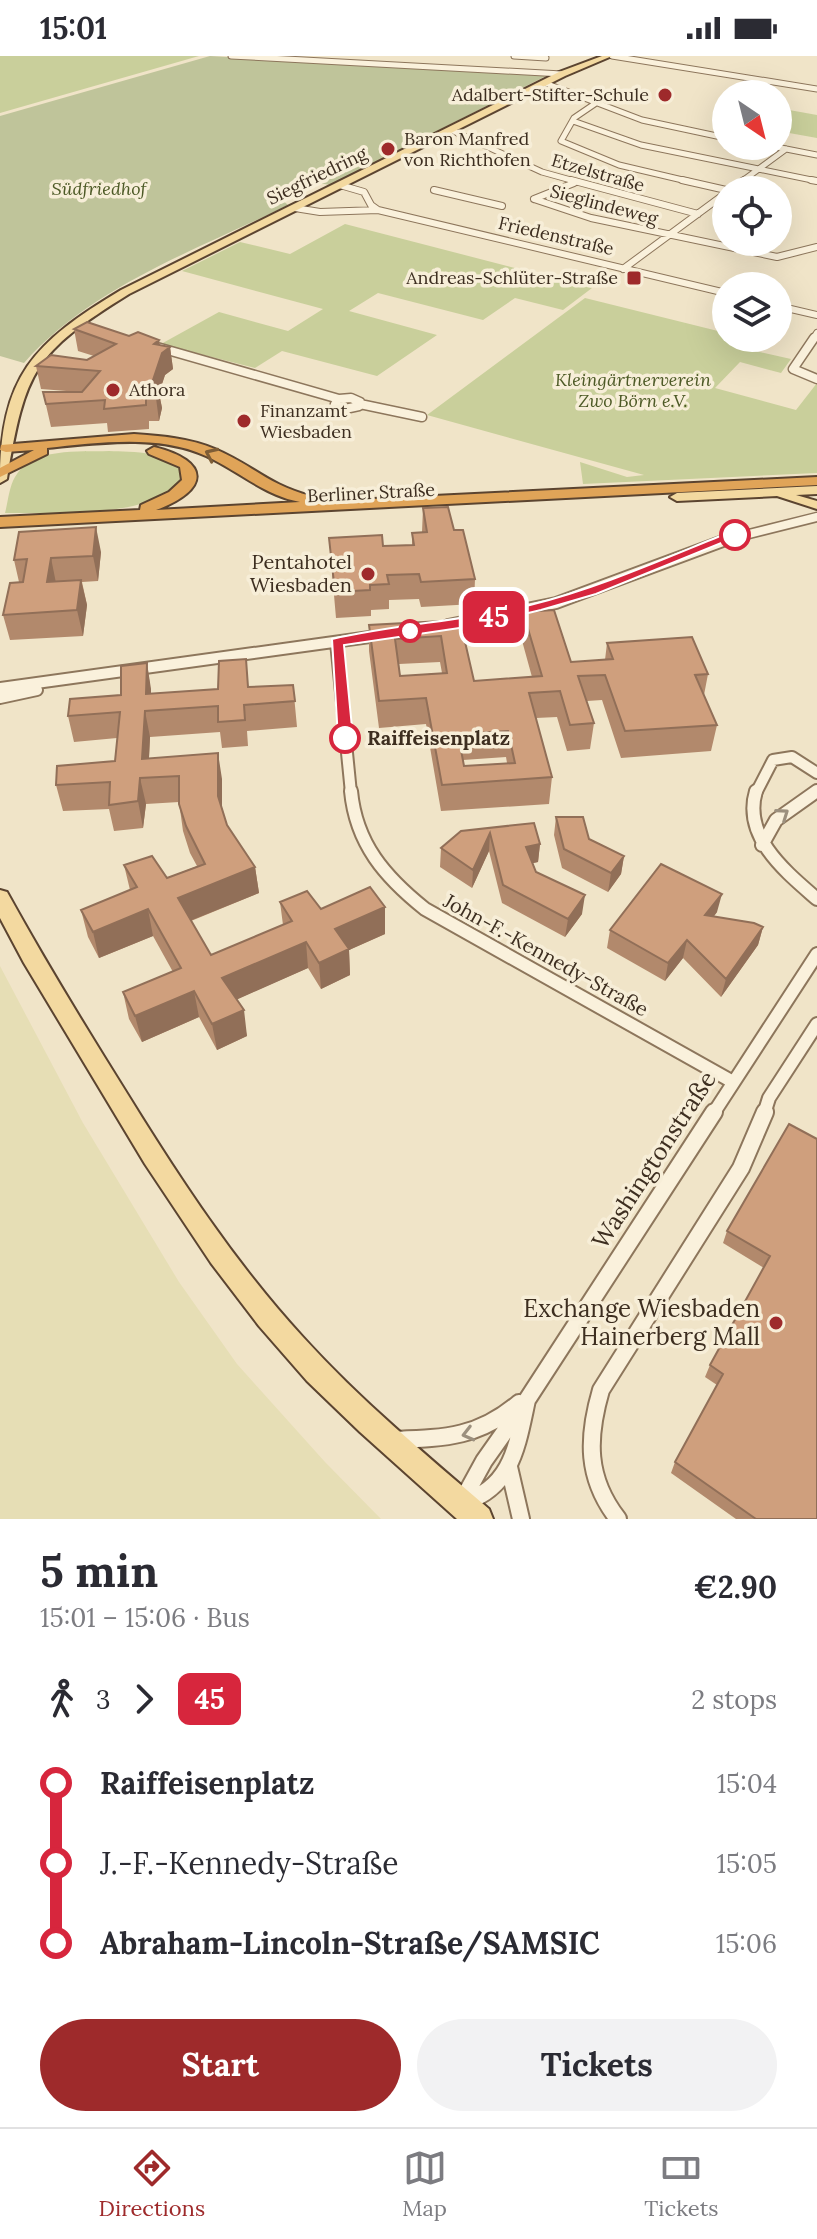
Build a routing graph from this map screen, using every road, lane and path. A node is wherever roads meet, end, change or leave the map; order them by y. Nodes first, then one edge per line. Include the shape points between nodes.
1 (231, 56) edge
2 (339, 56) edge
3 (514, 56) edge
4 (610, 56) edge
5 (548, 57) edge
6 (329, 61) junction
7 (531, 72) junction
8 (562, 74) junction
9 (545, 83) junction
10 (817, 89) edge
11 (596, 103) junction
12 (573, 121) junction
13 (451, 130) junction
14 (712, 135) edge
15 (792, 150) edge
16 (817, 155) edge
17 (771, 160) edge
18 (758, 169) junction
19 (748, 176) edge
20 (817, 181) edge
21 (574, 183) junction
22 (340, 185) junction
23 (712, 187) edge
24 (434, 190) dead end
25 (368, 199) junction
26 (712, 203) edge
27 (502, 206) dead end
28 (295, 208) junction
29 (378, 210) junction
30 (345, 211) junction
31 (698, 214) junction
32 (667, 236) junction
33 (817, 247) edge
34 (623, 269) junction
35 (712, 290) edge
36 (792, 309) edge
37 (817, 315) edge
38 (817, 333) edge
39 (149, 345) edge
40 (817, 379) edge
41 (422, 417) dead end
42 (5, 442) edge
43 (42, 451) junction
44 (1, 476) edge
45 (817, 481) edge
46 (817, 490) edge
47 (770, 492) junction
48 (677, 497) joint
49 (382, 502) junction
50 (817, 505) edge
51 (111, 517) junction
52 (817, 517) edge
53 (0, 522) edge
54 (24, 526) junction
55 (0, 532) edge
56 (435, 627) edge
57 (394, 633) edge
58 (336, 642) junction
59 (93, 678) junction
60 (0, 688) edge
61 (3, 699) edge
62 (817, 773) edge
63 (817, 791) edge
64 (762, 846) junction
65 (0, 897) edge
66 (817, 899) edge
67 (817, 954) edge
68 (817, 1024) edge
69 (733, 1082) junction
70 (529, 1396) junction
71 (390, 1441) junction
72 (509, 1467) junction
73 (470, 1511) edge
74 (521, 1519) edge
75 (618, 1519) edge

1 - 6 street
2 - 6 street
3 - 5 street
4 - 8 main road, Siegfriedring
4 - 10 street
5 - 7 street
6 - 7 street
7 - 8 street
8 - 9 main road, Siegfriedring
9 - 11 street
9 - 13 main road, Siegfriedring
11 - 12 street via 584,107
11 - 14 street via 653,123
12 - 18 street via 633,143
12 - 23 street via 560,137 573,149
13 - 21 street, Etzelstraße
13 - 22 main road, Siegfriedring
15 - 16 street
17 - 18 street
18 - 19 street
18 - 20 street
21 - 31 street, Etzelstraße
21 - 32 street, Sieglindeweg via 534,199
22 - 25 street via 364,192
22 - 28 main road, Siegfriedring
24 - 27 street
25 - 29 street
25 - 30 street, Friedenstraße
26 - 31 street
28 - 30 street, Friedenstraße
28 - 42 main road, Siegfriedring via 89,313 79,332 44,353 17,391
29 - 30 street, Friedenstraße
29 - 34 street, Friedenstraße
31 - 32 street
32 - 33 street, Sieglindeweg via 781,257
32 - 34 street
34 - 35 street, Friedenstraße
36 - 37 street
38 - 40 street via 793,369
39 - 41 street via 339,399 335,404 341,409 360,404
42 - 43 highway via 16,453
42 - 44 main road, Siegfriedring
49 -> 42 highway via 278,493 219,457 182,444
43 - 44 highway
43 - 51 highway via 146,449 173,456 189,469 188,486 172,499
45 - 49 highway, Berliner Straße
46 - 47 main road, Berliner Straße
47 - 48 main road, Berliner Straße
47 - 50 main road
48 - 54 highway, Berliner Straße
49 - 51 highway
51 - 54 highway
52 - 56 street via 713,541 565,600
53 - 54 highway
54 - 55 highway
57 - 58 street
58 - 59 street
58 - 69 street, John-F.-Kennedy-Straße via 353,815 360,838 402,891 439,919
59 - 60 street
59 - 61 street
62 - 64 street via 792,757 770,763 754,805
64 -> 63 street via 773,820
64 - 66 street
65 - 71 main road via 175,1191 268,1316
67 - 69 street, Washingtonstraße
68 - 75 street via 769,1098 741,1168 601,1390 589,1429 591,1469
69 - 70 street, Washingtonstraße
70 -> 71 street, Washingtonstraße via 482,1431
70 - 72 street, Washingtonstraße
70 - 73 street, Washingtonstraße via 484,1461
71 - 73 main road
72 - 73 street, Washingtonstraße
72 - 74 street, Washingtonstraße

